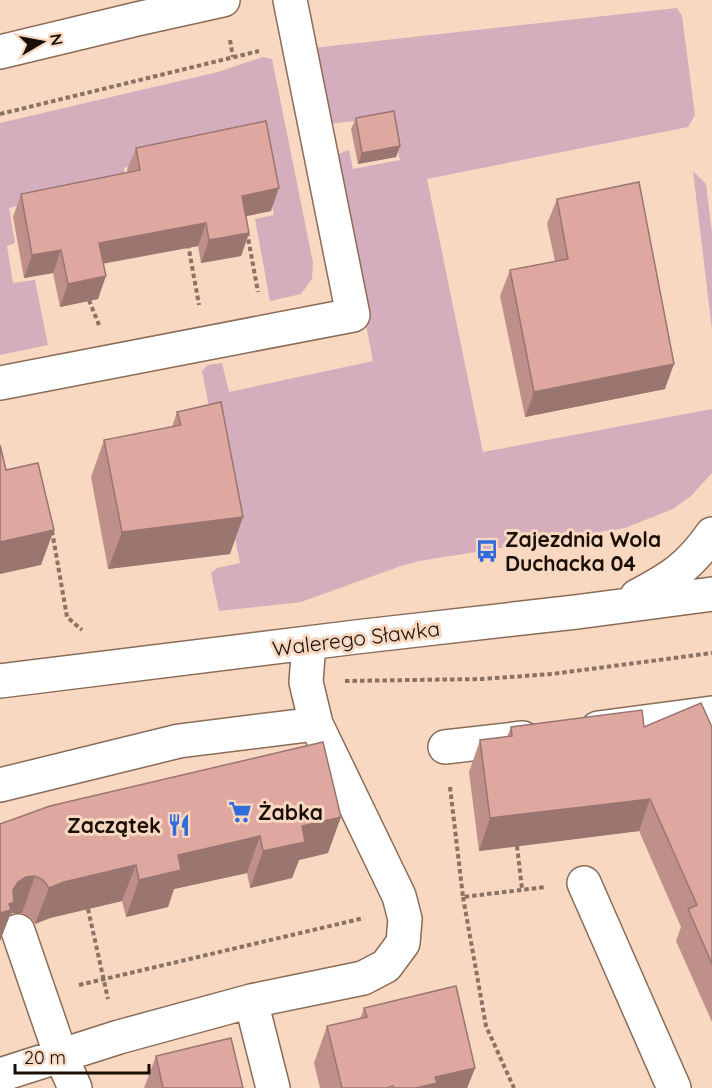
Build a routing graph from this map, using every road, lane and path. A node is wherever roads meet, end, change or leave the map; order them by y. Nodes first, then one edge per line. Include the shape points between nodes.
1 (223, 0) edge
2 (290, 0) edge
3 (267, 49) dead end
4 (0, 52) edge
5 (0, 114) edge
6 (246, 228) edge
7 (187, 238) edge
8 (89, 300) edge
9 (260, 301) dead end
10 (200, 311) dead end
11 (102, 331) dead end
12 (0, 383) edge
13 (52, 530) edge
14 (712, 534) edge
15 (712, 594) edge
16 (616, 607) junction
17 (83, 631) dead end
18 (309, 643) junction
19 (712, 653) edge
20 (0, 681) edge
21 (306, 682) junction
22 (712, 714) edge
23 (316, 724) junction
24 (445, 747) joint
25 (0, 785) edge
26 (517, 846) edge
27 (584, 883) joint
28 (522, 889) junction
29 (463, 897) junction
30 (88, 909) edge
31 (403, 909) junction
32 (18, 931) dead end
33 (102, 979) junction
34 (74, 986) dead end
35 (251, 1001) junction
36 (119, 1037) junction
37 (61, 1056) junction
38 (0, 1075) edge
39 (75, 1088) edge
40 (273, 1088) edge
41 (514, 1088) edge
42 (674, 1088) edge

1 - 4 street
2 - 12 street via 352,315
3 - 5 path
6 - 9 path
7 - 10 path
8 - 11 path
13 - 17 path via 67,617
14 - 16 street via 698,555 673,578
15 - 16 street, Walerego Sławka
16 - 18 street, Walerego Sławka
18 - 20 street, Walerego Sławka
18 - 21 street
19 - 21 path via 482,679
21 - 23 street
22 - 24 street
23 - 25 street via 179,741
23 - 31 street
24 - 29 path
26 - 28 path
27 - 28 path
27 - 42 street
28 - 29 path
29 - 41 path via 486,1026
30 - 33 path
31 - 33 path
31 - 35 street via 403,944 386,966 363,978
32 - 37 street
33 - 34 path
33 - 36 path
35 - 36 street
35 - 40 street
36 - 37 street
37 - 38 street
37 - 39 street

